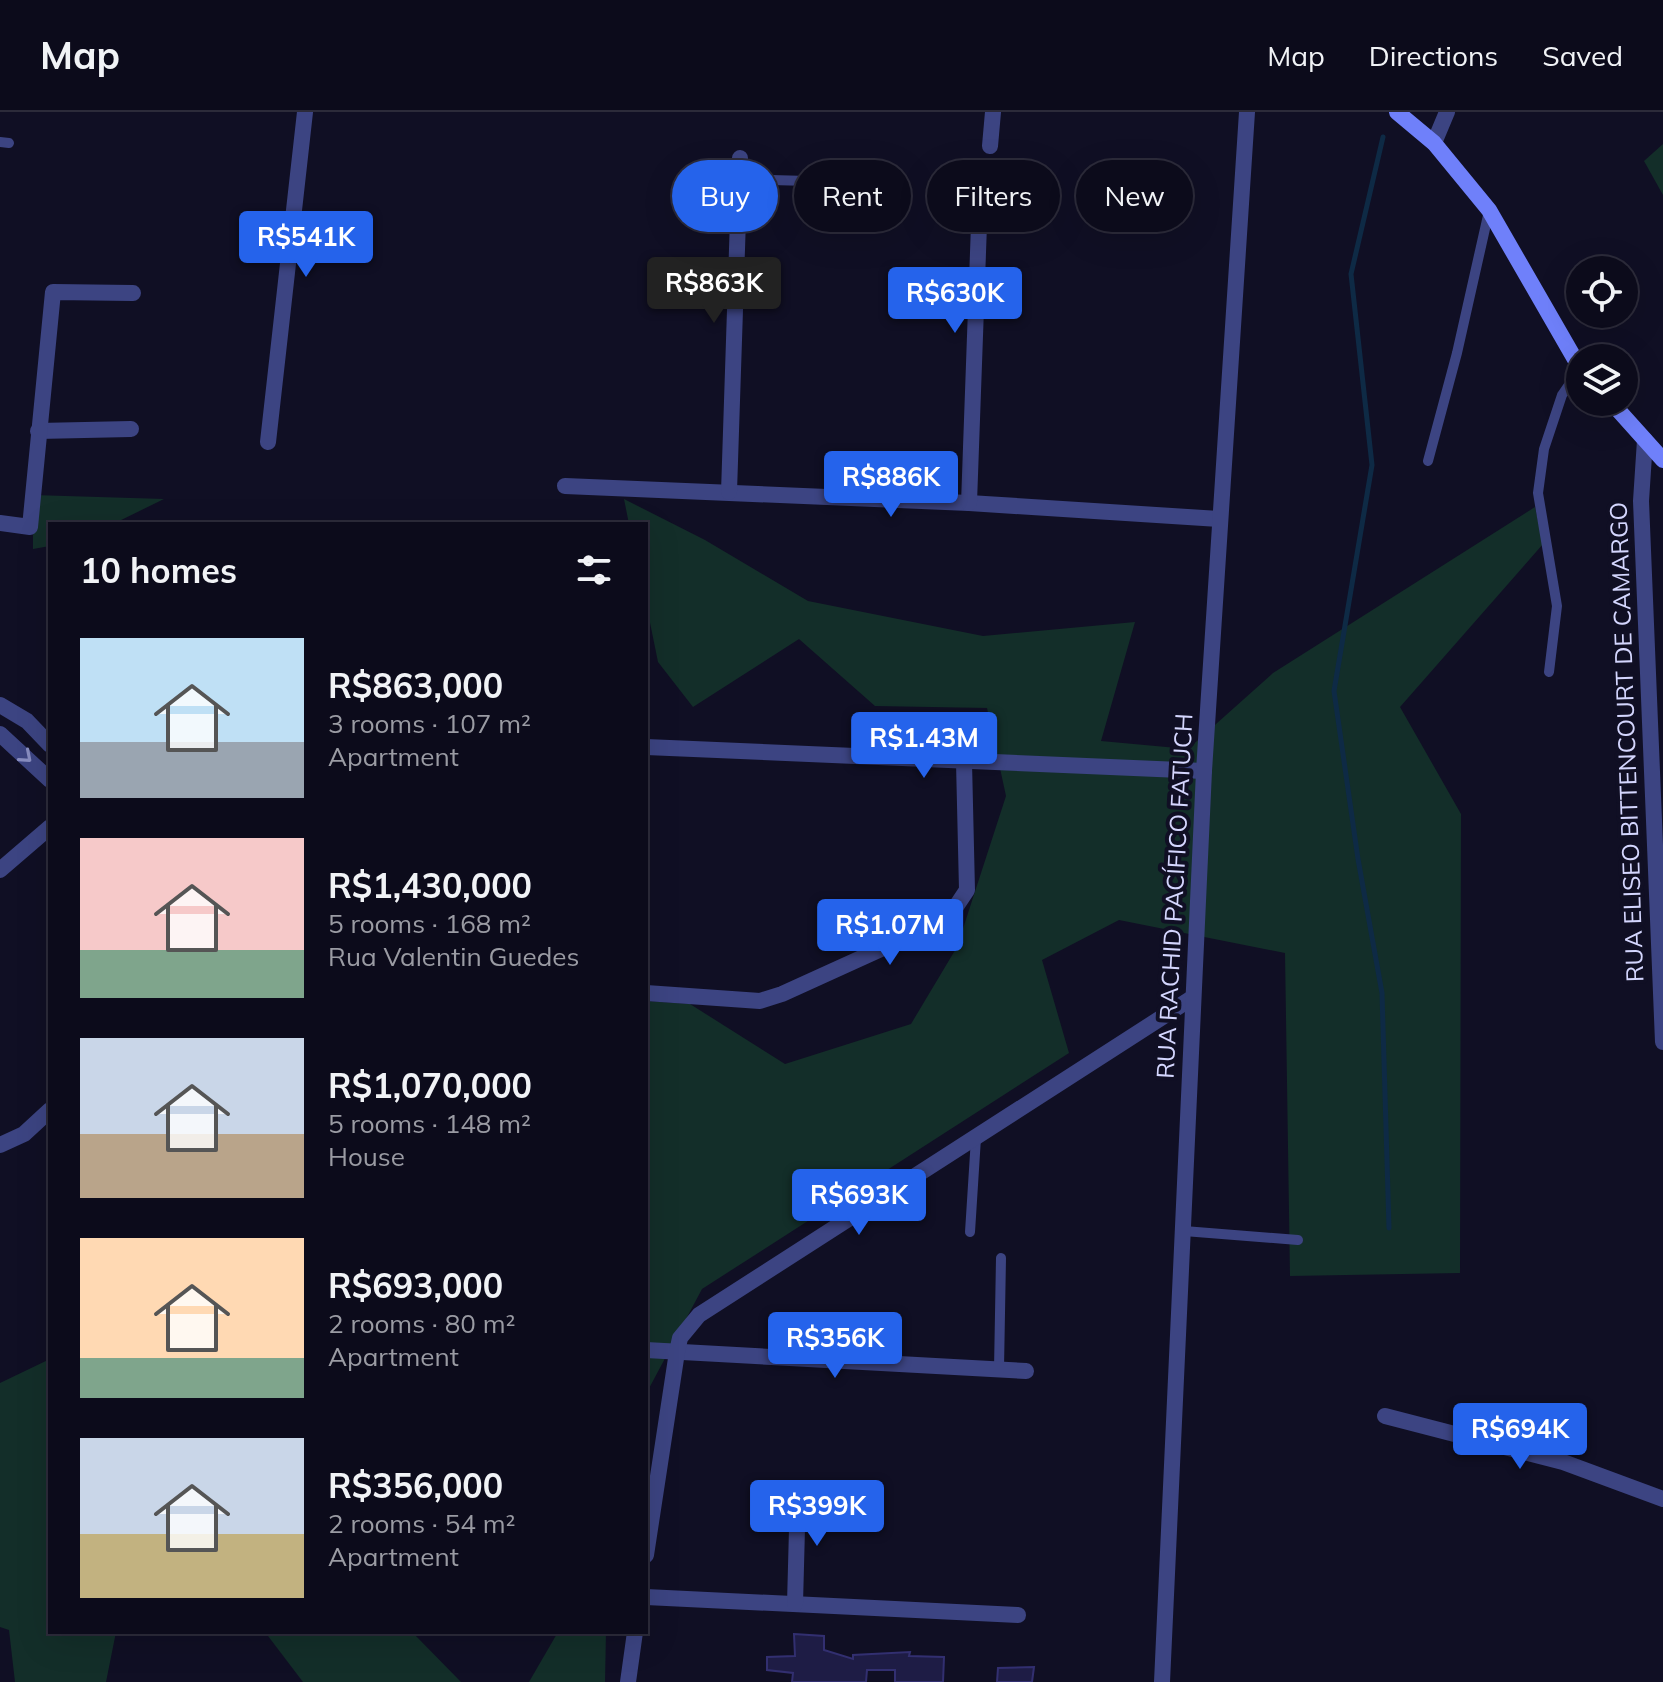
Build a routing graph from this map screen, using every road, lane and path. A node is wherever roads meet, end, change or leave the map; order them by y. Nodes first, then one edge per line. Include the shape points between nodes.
1 (305, 112) edge
2 (993, 112) edge
3 (1247, 112) edge
4 (1397, 112) edge
5 (1447, 112) edge
6 (1434, 143) junction
7 (990, 146) dead end
8 (1489, 210) junction
9 (737, 232) edge
10 (979, 232) edge
11 (133, 293) dead end
12 (1566, 344) edge
13 (1566, 389) edge
14 (1624, 416) edge
15 (131, 429) dead end
16 (38, 431) junction
17 (1645, 440) junction
18 (268, 442) dead end
19 (1663, 460) edge
20 (1428, 461) dead end
21 (565, 486) dead end
22 (729, 492) junction
23 (969, 503) junction
24 (1219, 519) junction
25 (0, 523) edge
26 (1549, 672) dead end
27 (0, 705) edge
28 (1656, 714) edge
29 (0, 734) edge
30 (48, 743) edge
31 (648, 747) edge
32 (964, 762) junction
33 (1204, 771) junction
34 (48, 778) edge
35 (48, 829) edge
36 (0, 870) edge
37 (648, 993) edge
38 (1192, 998) junction
39 (1663, 1042) edge
40 (48, 1114) edge
41 (976, 1138) junction
42 (0, 1145) edge
43 (1184, 1231) junction
44 (970, 1232) dead end
45 (1298, 1240) dead end
46 (1001, 1258) dead end
47 (648, 1350) edge
48 (677, 1352) junction
49 (999, 1369) junction
50 (1026, 1371) dead end
51 (1385, 1416) dead end
52 (798, 1491) dead end
53 (1663, 1499) edge
54 (648, 1542) edge
55 (648, 1597) edge
56 (795, 1604) junction
57 (1018, 1615) dead end
58 (635, 1634) edge
59 (628, 1682) edge
60 (1162, 1682) edge

1 - 18 street
2 - 7 street
3 - 24 street, RUA RACHID PACÍFICO FATUCH
4 - 6 main road
5 - 6 street
6 - 8 main road
8 - 12 main road
8 - 20 lane
9 - 22 street
10 - 23 street
11 - 16 street via 53,292
13 - 26 lane via 1544,449 1538,493 1557,606
14 - 17 main road
15 - 16 street
16 - 25 street via 30,527
17 - 19 main road
17 - 28 street, RUA ELISEO BITTENCOURT DE CAMARGO via 1641,501
21 - 22 street
22 - 23 street
23 - 24 street
24 - 33 street, RUA RACHID PACÍFICO FATUCH
27 - 30 street via 27,721
28 - 39 street, RUA ELISEO BITTENCOURT DE CAMARGO
29 -> 34 street
31 - 32 street
32 - 33 street
32 - 37 street via 967,890 936,924 760,1001
33 - 38 street, RUA RACHID PACÍFICO FATUCH
35 - 36 street
38 - 41 street
38 - 43 street, RUA RACHID PACÍFICO FATUCH
40 - 42 street
41 - 44 lane
41 - 48 street via 699,1315 680,1338
43 - 45 lane
43 - 60 street, RUA RACHID PACÍFICO FATUCH
46 - 49 lane
47 - 48 street
48 - 49 street
48 - 54 street
49 - 50 street
51 - 53 street via 1563,1462
52 - 56 street
55 - 56 street
56 - 57 street
58 - 59 street

